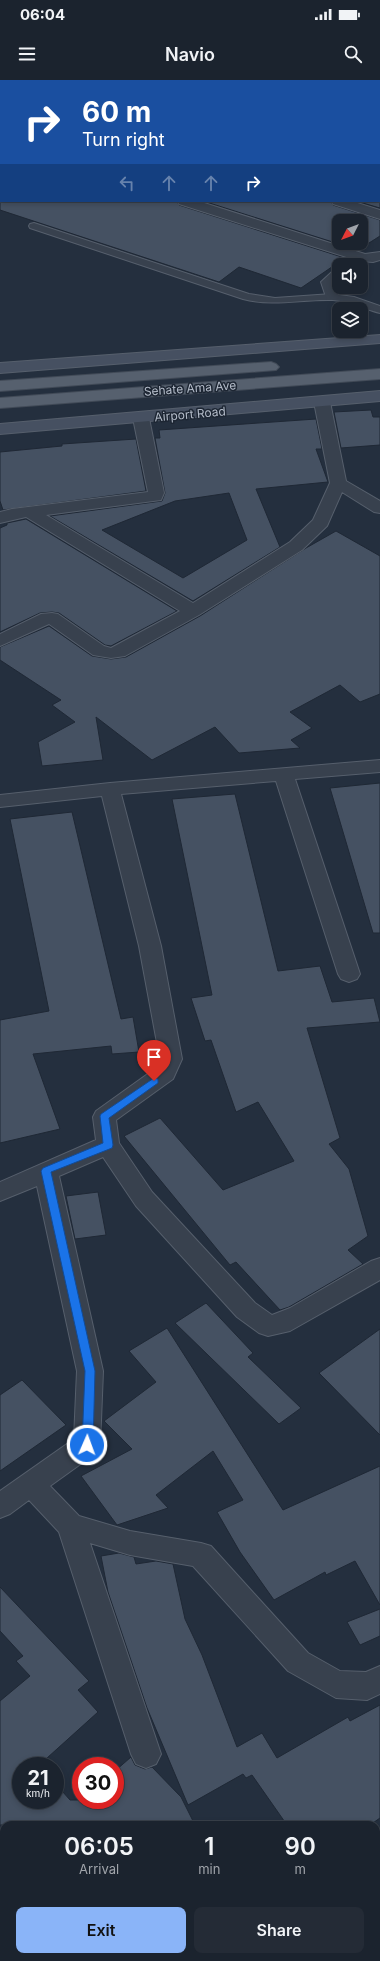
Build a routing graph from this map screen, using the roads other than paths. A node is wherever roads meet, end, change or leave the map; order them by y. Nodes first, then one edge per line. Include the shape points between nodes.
1 (187, 202) edge
2 (341, 202) edge
3 (380, 215) edge
4 (34, 226) dead end
5 (380, 256) edge
6 (364, 258) edge
7 (368, 258) edge
8 (332, 279) edge
9 (332, 297) junction
10 (380, 310) edge
11 (380, 338) edge
12 (286, 366) dead end
13 (0, 368) edge
14 (380, 374) edge
15 (0, 386) edge
16 (380, 396) edge
17 (322, 402) junction
18 (0, 403) edge
19 (141, 418) junction
20 (0, 429) edge
21 (338, 483) junction
22 (380, 508) edge
23 (29, 512) junction
24 (0, 518) edge
25 (193, 611) junction
26 (0, 641) edge
27 (380, 766) edge
28 (284, 775) junction
29 (110, 789) junction
30 (0, 801) edge
31 (349, 974) dead end
32 (108, 1145) junction
33 (46, 1171) junction
34 (0, 1192) edge
35 (380, 1268) edge
36 (31, 1484) junction
37 (0, 1506) edge
38 (70, 1525) junction
39 (380, 1680) edge
40 (146, 1754) dead end

1 - 6 street
2 - 3 street
4 - 9 lane via 247,297 275,301
5 - 7 street
8 - 9 street via 328,282
9 - 10 lane via 350,299
11 - 13 main road
12 - 15 main road
14 - 18 main road, Sehate Ama Ave
16 - 17 main road, Airport Road
17 - 19 main road, Airport Road
17 - 21 street
19 - 20 main road, Airport Road
19 - 23 street via 155,496
21 - 22 street
21 - 25 street via 321,522 296,546
23 - 24 street
23 - 25 street
25 - 26 street via 119,652 99,651 52,618
27 - 28 street
28 - 29 street
28 - 31 street
29 - 30 street
29 - 32 street via 150,946 171,1060 165,1073 104,1116
32 - 33 street
32 - 35 street via 144,1199 246,1310 268,1326 281,1324 299,1315
33 - 34 street
33 - 36 street via 90,1371 87,1445
36 - 37 street
36 - 38 street
38 - 39 street via 130,1543 201,1555 298,1662 336,1684 366,1686
38 - 40 street

